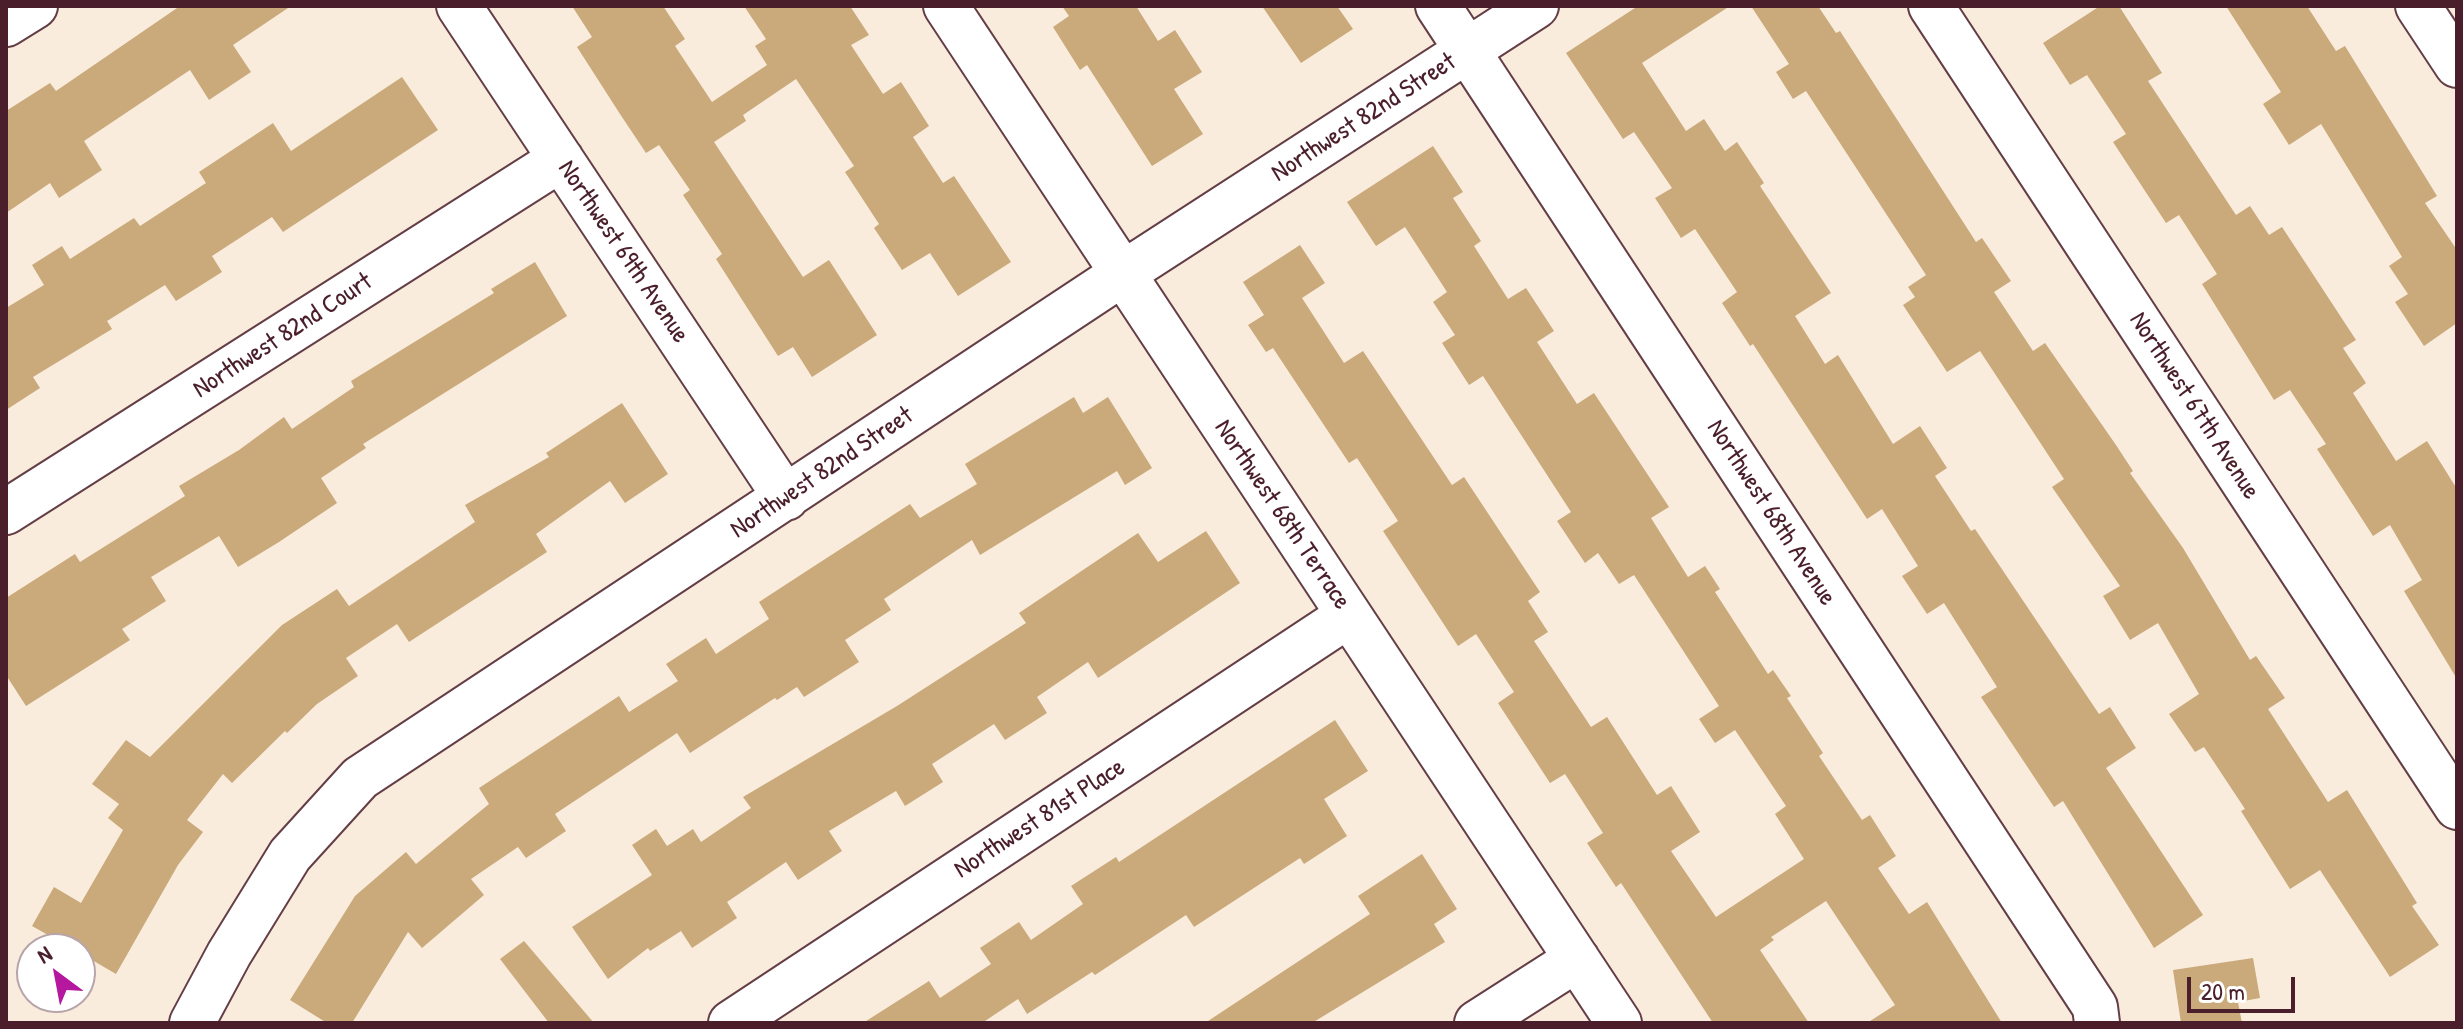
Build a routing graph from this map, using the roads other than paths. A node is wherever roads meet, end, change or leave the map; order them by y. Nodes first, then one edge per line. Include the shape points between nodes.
1 (35, 6) edge
2 (459, 6) edge
3 (946, 6) edge
4 (1438, 6) edge
5 (1536, 6) edge
6 (1931, 6) edge
7 (2418, 6) edge
8 (6, 24) edge
9 (1468, 51) junction
10 (2457, 65) edge
11 (561, 159) junction
12 (1122, 274) junction
13 (786, 498) junction
14 (6, 512) edge
15 (1349, 615) junction
16 (2457, 807) edge
17 (1577, 959) junction
18 (192, 1023) edge
19 (731, 1023) edge
20 (1477, 1023) edge
21 (1619, 1023) edge
22 (2097, 1023) edge

1 - 8 street
2 - 11 street, Northwest 69th Avenue
3 - 12 street, Northwest 68th Terrace
4 - 9 street, Northwest 68th Avenue
5 - 9 street, Northwest 82nd Street
6 - 16 street, Northwest 67th Avenue
7 - 10 street
9 - 12 street, Northwest 82nd Street
9 - 22 street, Northwest 68th Avenue via 2087,994
11 - 13 street, Northwest 69th Avenue
11 - 14 street, Northwest 82nd Court
12 - 13 street, Northwest 82nd Street
12 - 15 street, Northwest 68th Terrace
13 - 18 street, Northwest 82nd Street via 360,778 290,855
15 - 17 street, Northwest 68th Terrace
15 - 19 street, Northwest 81st Place
17 - 20 street
17 - 21 street, Northwest 68th Terrace

